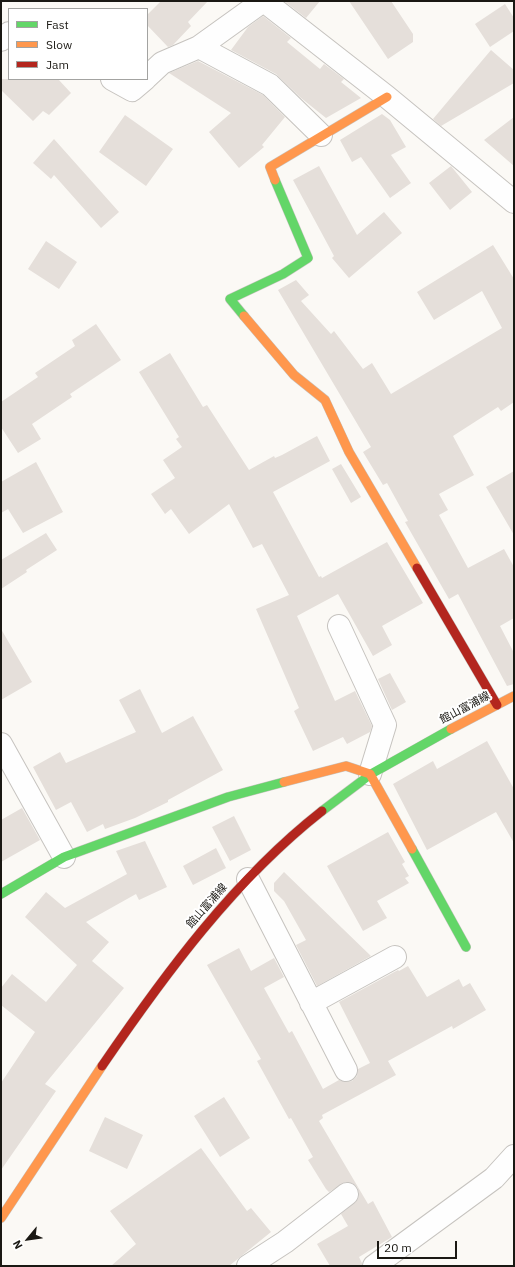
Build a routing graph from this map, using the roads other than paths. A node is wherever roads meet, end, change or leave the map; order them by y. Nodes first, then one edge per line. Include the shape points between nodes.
1 (263, 1) edge
2 (199, 47) junction
3 (148, 76) edge
4 (114, 80) edge
5 (144, 80) edge
6 (388, 97) junction
7 (321, 135) junction
8 (514, 202) edge
9 (339, 626) dead end
10 (514, 696) edge
11 (497, 705) junction
12 (1, 744) edge
13 (370, 774) junction
14 (64, 857) junction
15 (248, 879) junction
16 (1, 894) edge
17 (466, 947) dead end
18 (394, 957) dead end
19 (311, 1003) junction
20 (346, 1070) dead end
21 (514, 1156) edge
22 (347, 1194) dead end
23 (1, 1218) edge
24 (248, 1266) edge
25 (374, 1266) edge

1 - 2 street
1 - 6 street
2 - 3 street via 162,63
2 - 7 street via 270,85
4 - 5 street via 132,90
6 - 7 street
6 - 8 street
7 - 11 street via 270,167 308,258 283,274 230,298 294,376 325,400 349,452
9 - 13 street via 384,725
10 - 11 street, 館山富浦線
11 - 13 street, 館山富浦線
12 - 14 street
13 - 14 street via 346,766 228,797
13 - 15 street, 館山富浦線 via 319,812
13 - 17 street
14 - 16 street
15 - 19 street
15 - 23 street, 館山富浦線 via 182,954
18 - 19 street
19 - 20 street
21 - 25 street via 494,1178
22 - 24 street via 285,1242

